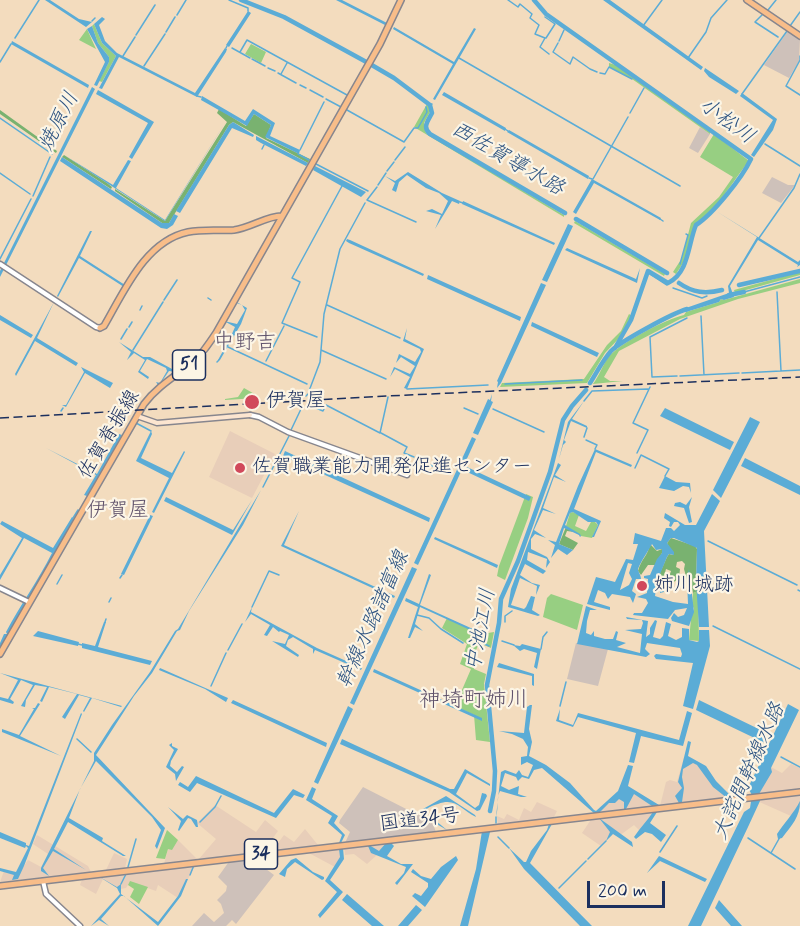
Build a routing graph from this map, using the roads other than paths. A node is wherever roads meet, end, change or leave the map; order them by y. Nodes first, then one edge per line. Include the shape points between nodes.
1 (401, 0) edge
2 (747, 0) edge
3 (800, 36) edge
4 (282, 216) junction
5 (1, 264) edge
6 (100, 328) joint
7 (250, 415) joint
8 (136, 416) junction
9 (407, 475) dead end
10 (0, 588) edge
11 (26, 601) junction
12 (0, 654) edge
13 (800, 792) edge
14 (43, 881) junction
15 (0, 887) edge
16 (80, 926) edge

1 - 4 main road, 佐賀脊振線 / 51
2 - 3 main road
4 - 6 main road via 234,230 184,232 166,242 143,263
4 - 8 main road, 佐賀脊振線 / 51 via 210,343 152,393
5 - 6 street
7 - 8 main road via 157,423
7 - 9 street
8 - 11 main road, 佐賀脊振線 / 51
10 - 11 street
11 - 12 main road, 佐賀脊振線 / 51
13 - 14 main road, 国道34号 / 34
14 - 15 main road, 国道34号 / 34
14 - 16 street via 46,894

